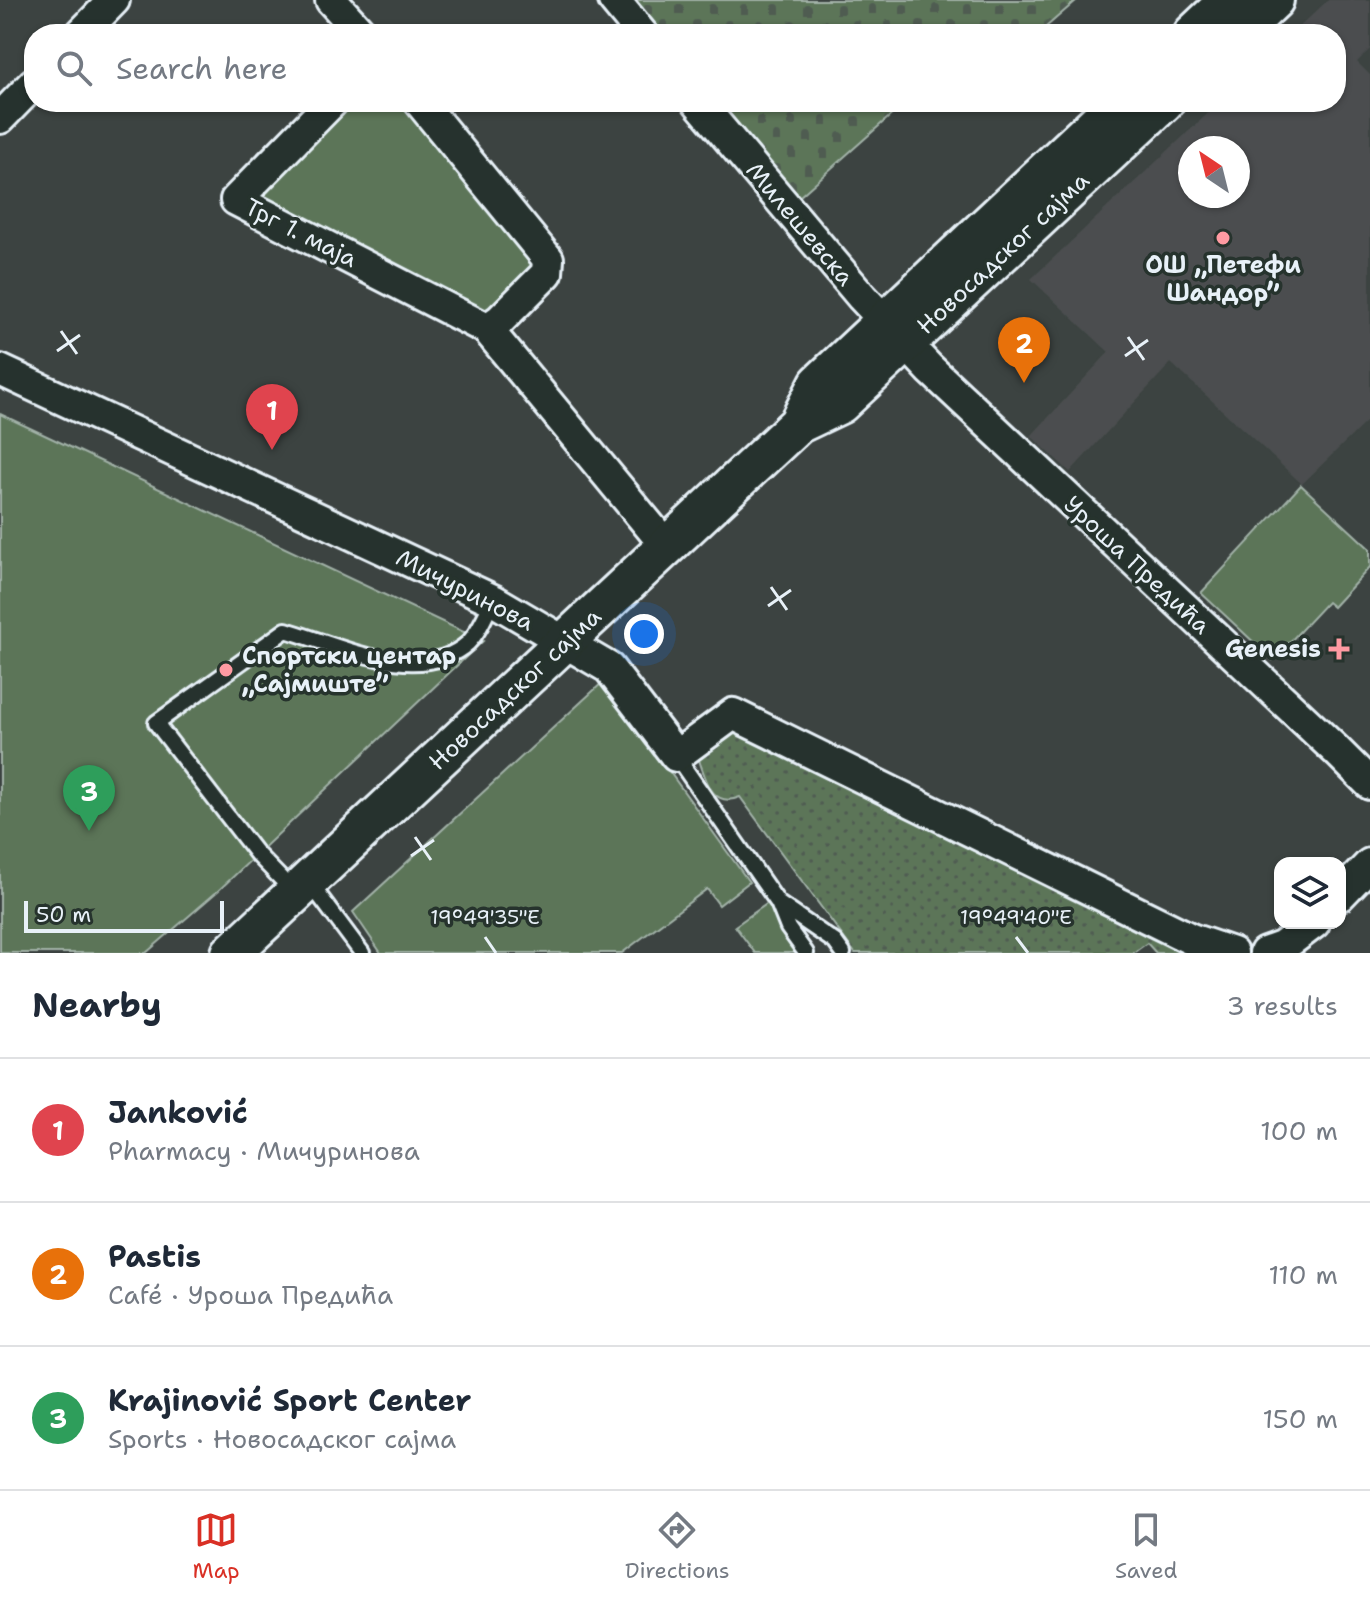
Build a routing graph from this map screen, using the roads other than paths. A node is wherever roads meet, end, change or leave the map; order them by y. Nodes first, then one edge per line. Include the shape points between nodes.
1 (114, 0) edge
2 (331, 0) edge
3 (614, 0) edge
4 (1229, 0) edge
5 (1274, 0) edge
6 (91, 24) edge
7 (353, 24) edge
8 (634, 24) edge
9 (1204, 24) edge
10 (1249, 24) edge
11 (24, 93) edge
12 (322, 112) edge
13 (428, 112) edge
14 (706, 112) edge
15 (1109, 112) edge
16 (1152, 112) edge
17 (0, 118) edge
18 (487, 329) junction
19 (895, 332) junction
20 (0, 370) edge
21 (667, 547) junction
22 (493, 600) junction
23 (565, 642) junction
24 (676, 756) junction
25 (1370, 784) edge
26 (1370, 864) edge
27 (302, 887) junction
28 (1346, 889) edge
29 (778, 903) junction
30 (1306, 929) edge
31 (231, 953) edge
32 (362, 953) edge
33 (806, 953) edge
34 (843, 953) edge
35 (1232, 953) edge
36 (1265, 953) edge

1 - 6 street
2 - 7 street
3 - 8 street
4 - 9 street
5 - 10 street
11 - 17 street
12 - 18 street, Трг 1. маја via 236,200
13 - 18 street via 548,259 547,273
14 - 19 street, Милешевска
15 - 19 street, Новосадског сајма
16 - 19 street, Новосадског сајма
18 - 21 street, Трг 1. маја
19 - 21 street, Новосадског сајма via 819,383 798,424
19 - 25 street, Уроша Предића
20 - 22 street, Мичуринова
21 - 23 street, Новосадског сајма
22 - 23 street, Мичуринова
22 - 27 lane via 474,637 439,661 387,661 286,630 156,723 256,853
23 - 24 street, Мичуринова via 609,668
23 - 27 street, Новосадског сајма
24 - 29 lane
24 - 35 street via 733,714 1191,939
26 - 28 street
27 - 31 street, Новосадског сајма
27 - 32 lane
29 - 33 lane
29 - 34 lane
30 - 36 street

